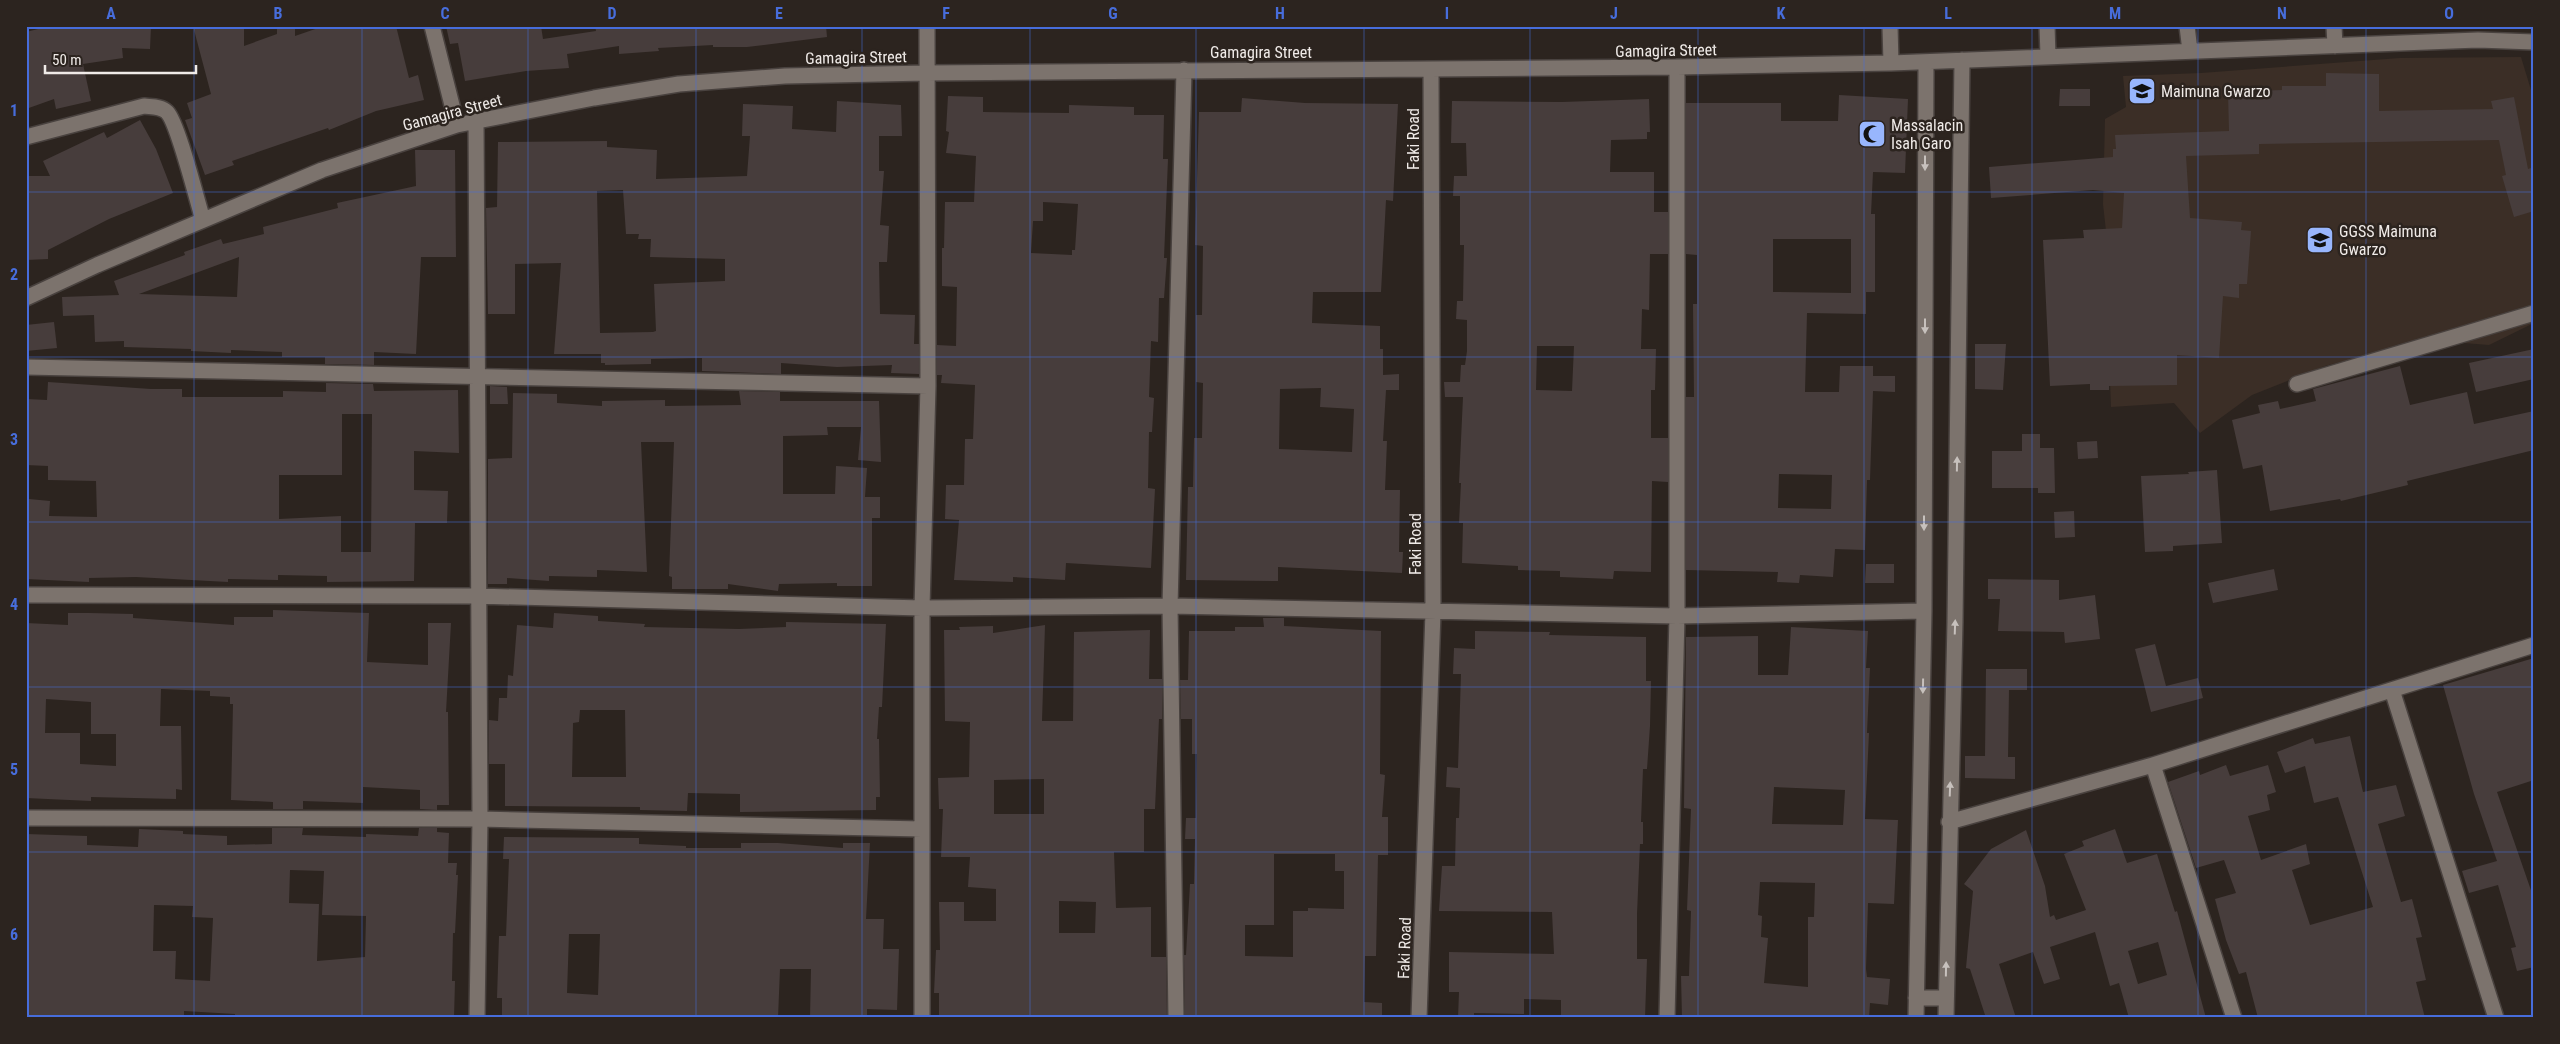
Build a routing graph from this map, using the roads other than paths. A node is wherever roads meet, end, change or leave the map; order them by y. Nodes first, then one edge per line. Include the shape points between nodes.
1 (432, 26) edge
2 (927, 26) edge
3 (1890, 26) edge
4 (2047, 26) edge
5 (2187, 26) edge
6 (2334, 26) edge
7 (2478, 33) edge
8 (2533, 44) edge
9 (2335, 46) junction
10 (2190, 51) junction
11 (2048, 56) junction
12 (1962, 60) junction
13 (1926, 62) junction
14 (1891, 63) junction
15 (1677, 67) junction
16 (1430, 69) junction
17 (1184, 70) junction
18 (926, 73) junction
19 (476, 120) junction
20 (457, 126) junction
21 (26, 138) edge
22 (203, 220) junction
23 (26, 298) edge
24 (2534, 313) edge
25 (26, 367) edge
26 (477, 378) junction
27 (2297, 384) dead end
28 (928, 386) junction
29 (26, 595) edge
30 (477, 596) junction
31 (1170, 606) junction
32 (922, 608) junction
33 (1924, 611) junction
34 (1432, 612) junction
35 (1677, 616) junction
36 (2534, 645) edge
37 (2392, 690) junction
38 (2153, 765) junction
39 (26, 818) edge
40 (480, 819) junction
41 (1949, 822) junction
42 (922, 829) junction
43 (1916, 998) junction
44 (1946, 998) junction
45 (477, 1018) edge
46 (922, 1018) edge
47 (1176, 1018) edge
48 (1419, 1018) edge
49 (1667, 1018) edge
50 (1916, 1018) edge
51 (1946, 1018) edge
52 (2234, 1018) edge
53 (2496, 1018) edge

1 - 20 street
2 - 18 street
3 - 14 street
4 - 11 street
5 - 10 street
6 - 9 street
7 - 8 street, Gamagira Street
7 - 9 street, Gamagira Street
9 - 10 street, Gamagira Street
10 - 11 street, Gamagira Street
11 - 12 street, Gamagira Street
12 - 13 street, Gamagira Street
41 -> 12 street via 1955,622
13 - 14 street, Gamagira Street
13 -> 33 street
14 - 15 street, Gamagira Street
15 - 16 street, Gamagira Street
15 - 35 street
16 - 17 street, Gamagira Street
16 - 34 street, Faki Road
17 - 18 street, Gamagira Street
17 - 31 street
18 - 19 street, Gamagira Street via 785,76 679,84
18 - 28 street
19 - 20 street, Gamagira Street
19 - 26 street
20 - 22 street, Gamagira Street via 322,170
21 - 22 street via 144,106 156,107 166,112 174,127
22 - 23 street, Gamagira Street
24 - 27 street
25 - 26 street
26 - 28 street
26 - 30 street
28 - 32 street
29 - 30 street
30 - 32 street
30 - 40 street
31 - 32 street
31 - 34 street
31 - 47 street
32 - 42 street
33 - 35 street
33 -> 43 street
34 - 35 street
34 - 48 street, Faki Road
35 - 49 street
36 - 37 street
37 - 38 street
37 - 53 street
38 - 41 street
38 - 52 street
39 - 40 street
40 - 42 street
40 - 45 street
44 -> 41 street
42 - 46 street
43 - 44 street
43 - 50 street
44 - 51 street

